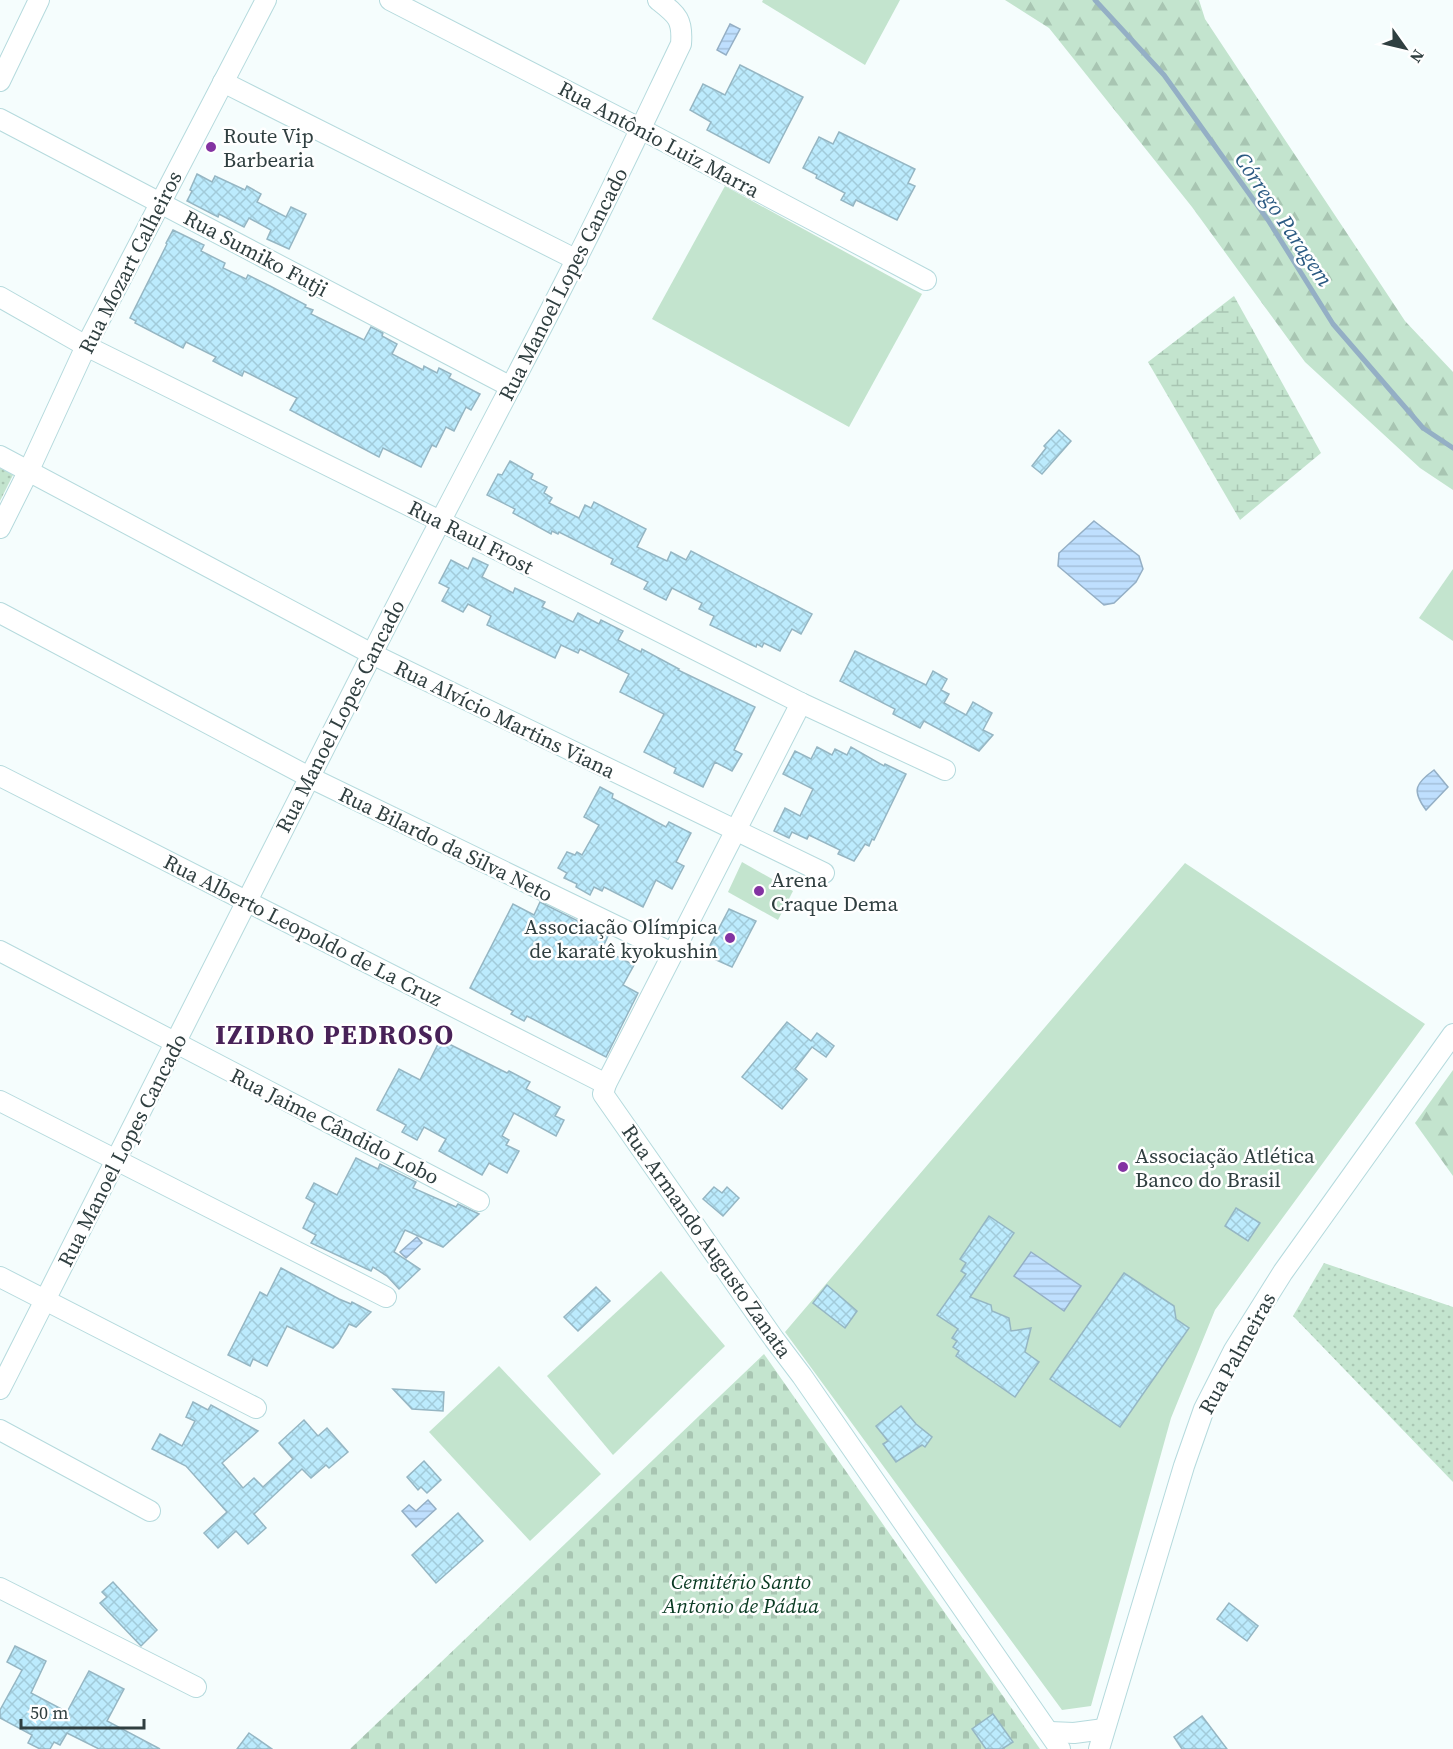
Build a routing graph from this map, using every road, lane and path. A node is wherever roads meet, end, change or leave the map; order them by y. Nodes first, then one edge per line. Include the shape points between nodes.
1 (39, 0) edge
2 (266, 0) edge
3 (390, 0) edge
4 (658, 0) edge
5 (0, 81) edge
6 (223, 82) junction
7 (0, 119) edge
8 (641, 129) junction
9 (160, 203) junction
10 (577, 260) junction
11 (926, 280) dead end
12 (0, 297) edge
13 (86, 346) junction
14 (511, 387) junction
15 (0, 456) edge
16 (29, 470) junction
17 (440, 521) junction
18 (0, 528) edge
19 (0, 614) edge
20 (372, 654) junction
21 (801, 703) junction
22 (945, 770) dead end
23 (0, 776) edge
24 (311, 778) junction
25 (736, 830) junction
26 (824, 873) dead end
27 (246, 901) junction
28 (0, 951) edge
29 (672, 953) junction
30 (1453, 1035) edge
31 (177, 1044) junction
32 (606, 1084) junction
33 (0, 1101) edge
34 (116, 1160) junction
35 (479, 1201) dead end
36 (0, 1277) edge
37 (387, 1297) dead end
38 (45, 1300) junction
39 (0, 1389) edge
40 (256, 1407) dead end
41 (0, 1430) edge
42 (150, 1510) dead end
43 (0, 1588) edge
44 (196, 1688) dead end
45 (1104, 1729) junction
46 (1055, 1741) edge
47 (1099, 1749) edge

1 - 5 street
2 - 6 street, Rua Mozart Calheiros
3 - 8 street, Rua Antônio Luiz Marra
4 - 8 street, Rua Manoel Lopes Cancado via 676,14 681,24 681,44
6 - 9 street, Rua Mozart Calheiros
6 - 10 street
7 - 9 street, Rua Sumiko Futji
8 - 10 street, Rua Manoel Lopes Cancado
8 - 11 street, Rua Antônio Luiz Marra
9 - 13 street, Rua Mozart Calheiros
9 - 14 street, Rua Sumiko Futji
10 - 14 street, Rua Manoel Lopes Cancado
12 - 13 street, Rua Raul Frost
13 - 16 street, Rua Mozart Calheiros
13 - 17 street, Rua Raul Frost
14 - 17 street, Rua Manoel Lopes Cancado
15 - 16 street, Rua Alvício Martins Viana
16 - 18 street, Rua Mozart Calheiros
16 - 20 street, Rua Alvício Martins Viana
17 - 20 street, Rua Manoel Lopes Cancado
17 - 21 street, Rua Raul Frost
19 - 24 street, Rua Bilardo da Silva Neto
20 - 24 street, Rua Manoel Lopes Cancado
20 - 25 street, Rua Alvício Martins Viana
21 - 22 street, Rua Raul Frost
21 - 25 street
23 - 27 street, Rua Alberto Leopoldo de La Cruz
24 - 27 street, Rua Manoel Lopes Cancado
24 - 29 street, Rua Bilardo da Silva Neto
25 - 26 street, Rua Alvício Martins Viana
25 - 29 street
27 - 31 street, Rua Manoel Lopes Cancado
27 - 32 street, Rua Alberto Leopoldo de La Cruz
28 - 31 street, Rua Jaime Cândido Lobo
29 - 32 street
30 - 45 street, Rua Palmeiras via 1283,1272 1234,1350 1204,1409
31 - 34 street, Rua Manoel Lopes Cancado
31 - 35 street, Rua Jaime Cândido Lobo
32 - 46 street, Rua Armando Augusto Zanata via 603,1094
33 - 34 street
34 - 37 street
34 - 38 street, Rua Manoel Lopes Cancado
36 - 38 street
38 - 39 street, Rua Manoel Lopes Cancado
38 - 40 street
41 - 42 street
43 - 44 street
45 - 46 street via 1074,1733
45 - 47 street, Rua Palmeiras

